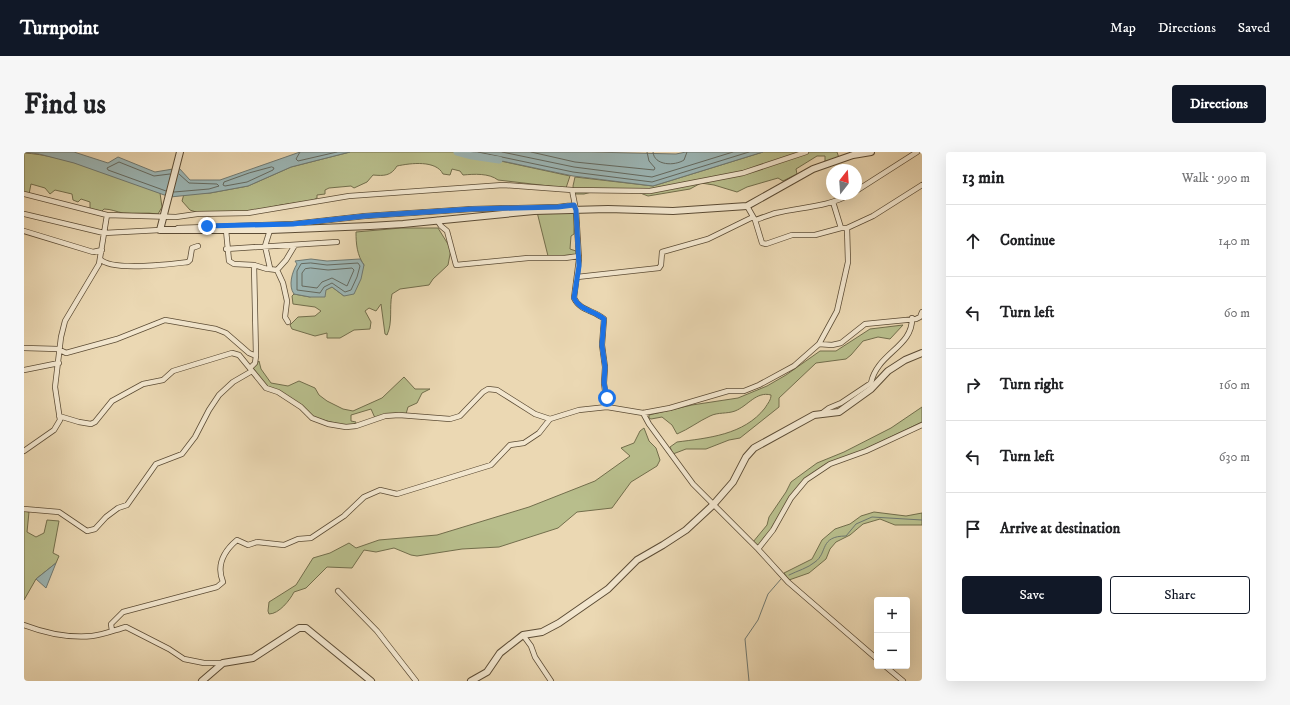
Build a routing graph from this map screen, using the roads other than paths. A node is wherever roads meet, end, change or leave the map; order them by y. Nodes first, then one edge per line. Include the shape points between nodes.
1 (180, 152) edge
2 (806, 152) edge
3 (872, 152) edge
4 (917, 152) edge
5 (922, 185) edge
6 (862, 187) edge
7 (572, 190) junction
8 (24, 194) edge
9 (838, 200) edge
10 (833, 202) junction
11 (747, 206) junction
12 (575, 207) junction
13 (24, 214) edge
14 (107, 215) junction
15 (164, 215) junction
16 (754, 218) junction
17 (437, 220) junction
18 (841, 228) junction
19 (848, 228) junction
20 (160, 230) junction
21 (174, 230) junction
22 (226, 230) junction
23 (270, 230) junction
24 (24, 231) edge
25 (104, 234) junction
26 (337, 242) dead end
27 (295, 245) junction
28 (198, 246) dead end
29 (265, 246) junction
30 (226, 248) junction
31 (102, 250) junction
32 (579, 256) junction
33 (100, 259) junction
34 (254, 265) junction
35 (269, 269) junction
36 (277, 270) junction
37 (577, 276) junction
38 (922, 312) edge
39 (912, 318) junction
40 (288, 322) dead end
41 (819, 344) junction
42 (24, 348) edge
43 (60, 350) junction
44 (922, 354) edge
45 (256, 356) junction
46 (59, 363) junction
47 (251, 369) junction
48 (24, 370) edge
49 (607, 407) junction
50 (643, 413) junction
51 (821, 414) junction
52 (59, 416) junction
53 (550, 419) junction
54 (922, 424) edge
55 (24, 451) edge
56 (713, 506) junction
57 (24, 509) edge
58 (758, 549) junction
59 (338, 591) dead end
60 (24, 625) edge
61 (112, 631) junction
62 (524, 635) junction
63 (874, 656) edge
64 (223, 663) junction
65 (889, 669) edge
66 (202, 681) edge
67 (371, 681) edge
68 (416, 681) edge
69 (471, 681) edge
70 (551, 681) edge
71 (903, 681) edge

1 - 15 street
2 - 7 street via 743,173 650,191
3 - 11 street via 853,155 813,170
4 - 6 street
5 - 19 street via 873,216
7 - 12 street
7 - 15 street via 503,185 349,196 248,213 176,217
8 - 14 street
9 - 10 street
10 - 16 street
10 - 18 street
11 - 12 street via 674,211
11 - 16 street
12 - 17 street
12 - 21 street via 472,209 250,226 188,226
12 - 32 street
13 - 25 street
14 - 15 street
14 - 25 street
15 - 20 street
16 - 18 street via 762,243 792,235 815,235
16 - 37 street via 708,239 662,252 659,268
17 - 23 street
17 - 32 street via 447,230 456,265
18 - 19 street
19 - 41 street via 848,262 837,312
20 - 21 street
20 - 25 street
21 - 22 street
22 - 23 street
22 - 30 street
23 - 29 street
24 - 31 street via 93,252
25 - 31 street
26 - 27 street
27 - 29 street
27 - 36 street
28 - 33 street via 192,248 188,262 165,263 159,266 112,265
29 - 30 street
29 - 35 street
30 - 34 street via 229,261 234,264
31 - 33 street
32 - 37 street
33 - 43 street via 65,321
34 - 35 street
34 - 45 street
35 - 36 street
36 - 40 street via 287,301 285,317
37 - 49 street via 574,293 576,301 581,307 600,315 604,321 602,345
38 - 39 street via 918,318
39 - 41 street via 865,324 841,343
39 - 51 street via 910,333 881,361 870,383
41 - 50 street via 794,366 744,391 728,391
42 - 43 street
43 - 45 street via 66,354 117,339 165,320 226,332 249,354
43 - 46 street
44 - 51 street via 905,360 888,371 871,389 839,412
45 - 47 street
46 - 48 street
46 - 52 street via 55,387
47 - 52 street via 239,355 232,353 173,371 163,380 143,384 112,401 91,424
47 - 53 street via 266,388 278,392 301,407 312,418 346,427 386,416 400,415 450,420 460,416 488,389 497,390 534,414
47 - 57 street via 219,395 182,454 156,464 128,505 112,513 95,529 87,530 59,512
49 - 50 street
49 - 53 street via 580,410
50 - 56 street via 692,484
51 - 56 street via 814,415 754,448
52 - 55 street via 60,420 54,430
53 - 61 street via 539,433 524,443 510,445 491,466 397,494 380,490 364,497 344,516 310,538 298,539 284,545 257,542 248,545 237,540 227,548 220,565 220,575 224,582 217,587 123,612 111,624
54 - 58 street via 866,451 830,464 806,480 791,498 773,530
56 - 58 street
56 - 62 street via 669,542 637,560 608,589 571,615 542,632
58 - 63 street via 788,582
59 - 68 street via 377,631
60 - 61 street via 68,636 93,636
61 - 64 street via 126,627 184,659
62 - 69 street via 500,653 487,672
62 - 70 street
64 - 66 street
64 - 67 street via 254,658 299,628 306,628
65 - 71 street

